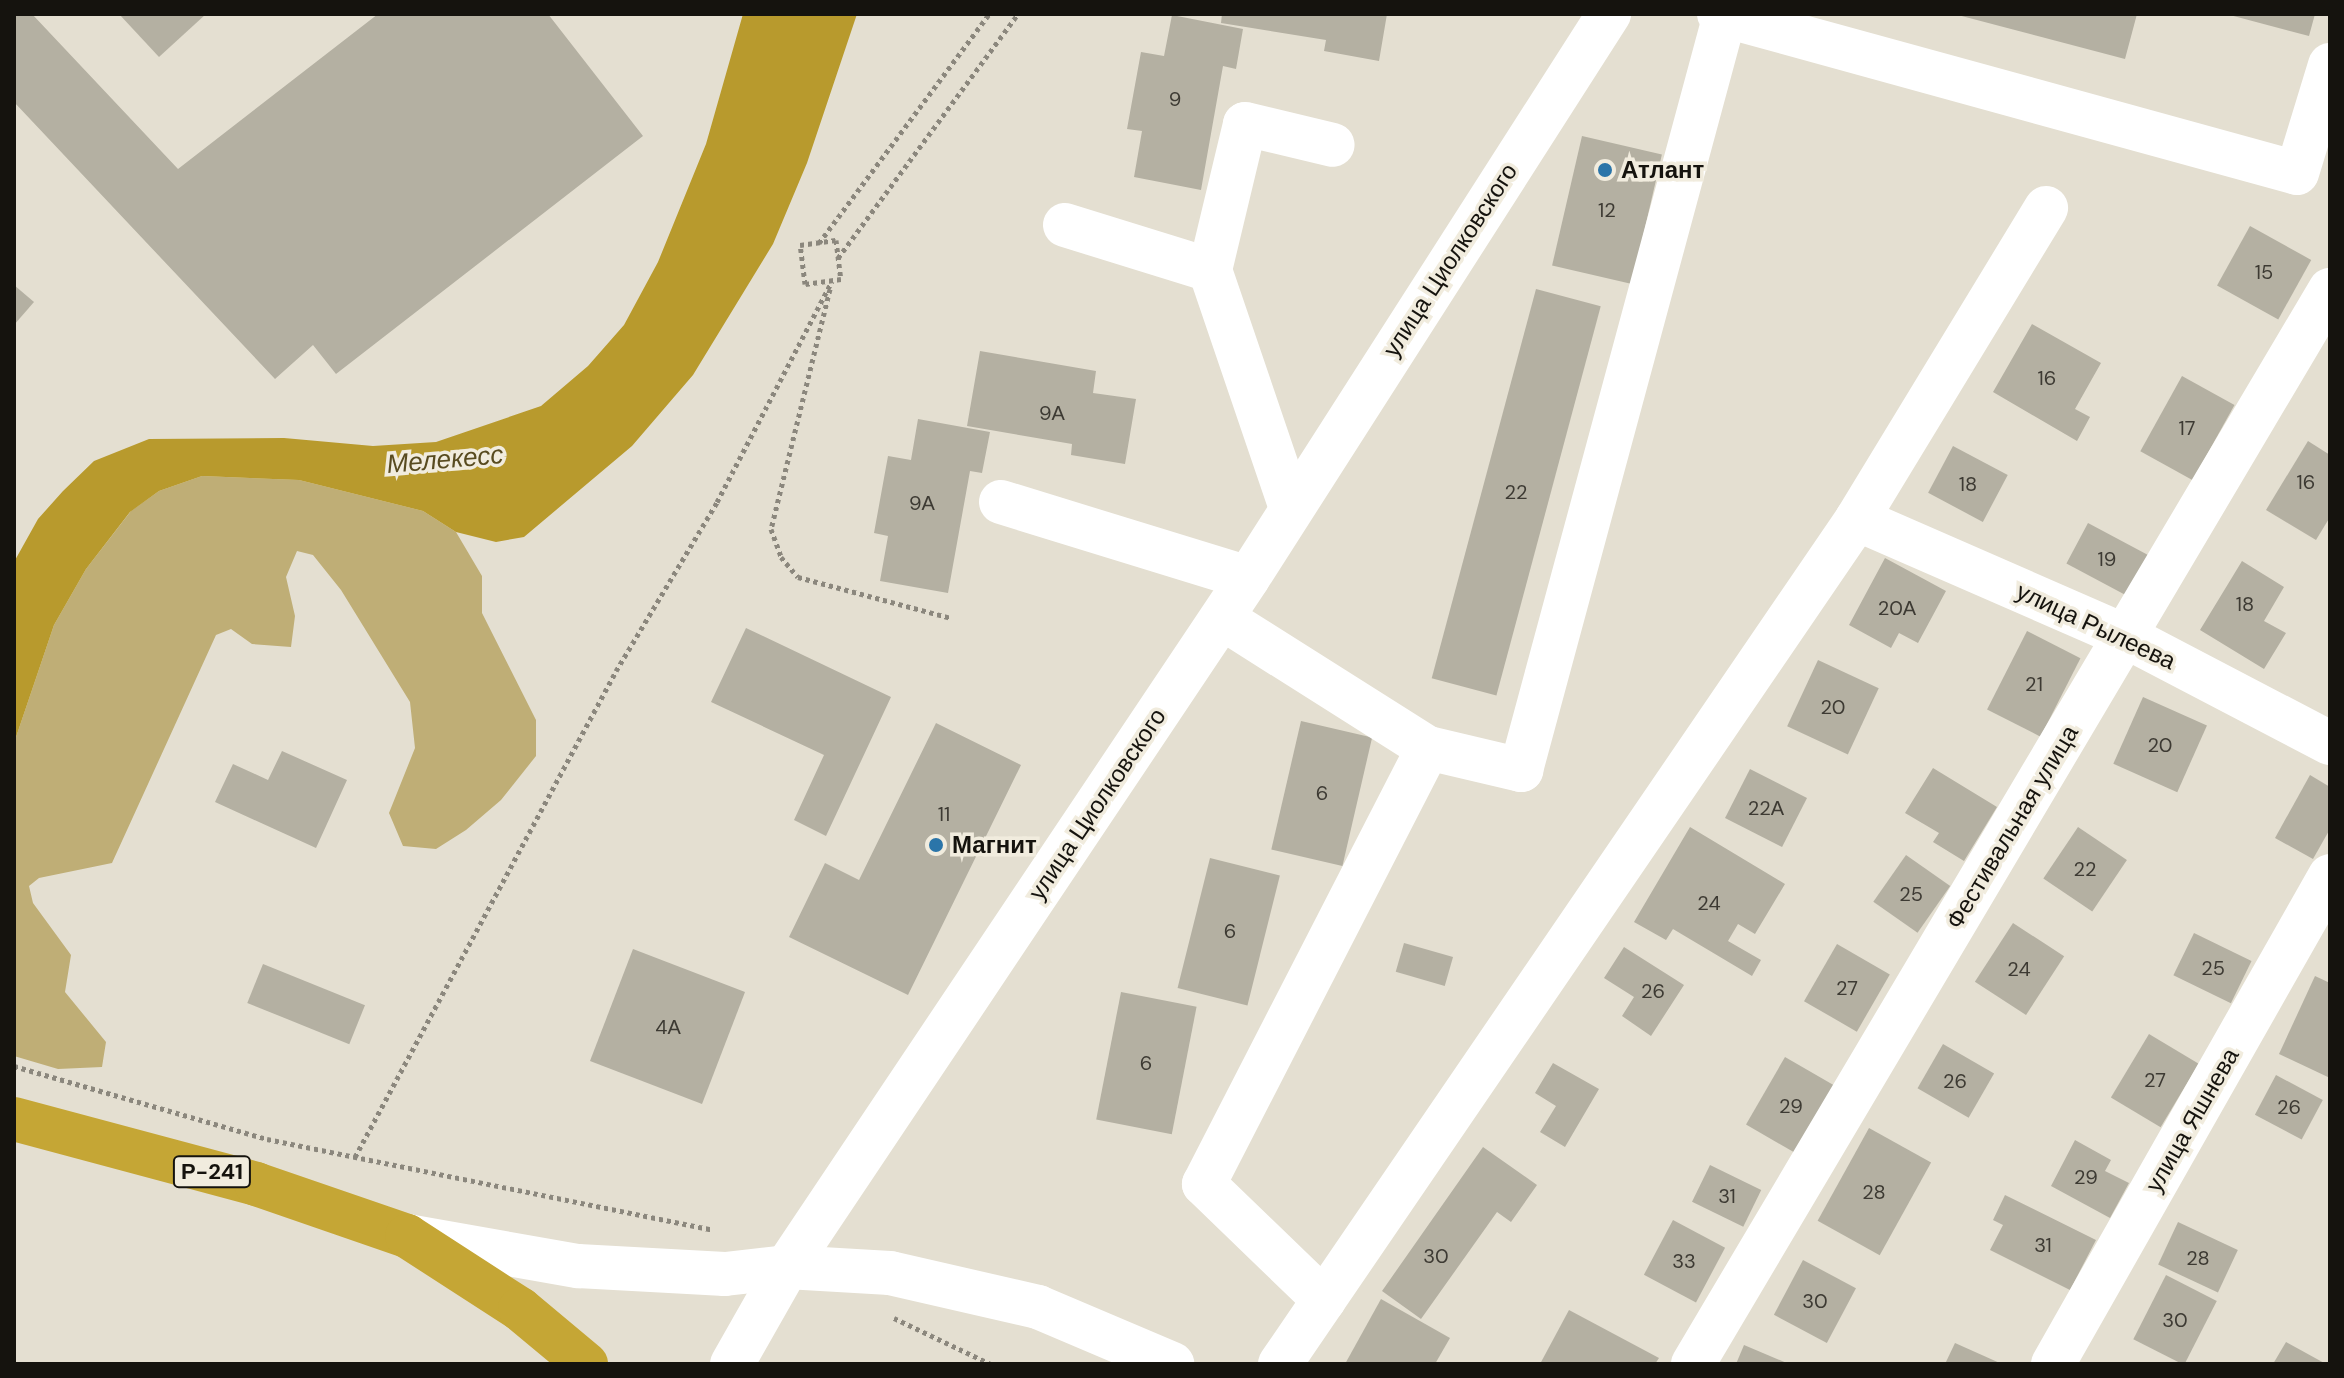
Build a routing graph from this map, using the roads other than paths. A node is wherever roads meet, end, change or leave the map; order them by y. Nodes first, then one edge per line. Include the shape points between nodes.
1 (1609, 14) edge
2 (1722, 15) edge
3 (2330, 65) edge
4 (1333, 145) dead end
5 (2046, 208) dead end
6 (1065, 225) dead end
7 (1210, 270) junction
8 (2330, 290) edge
9 (1001, 502) dead end
10 (1291, 508) junction
11 (1857, 519) junction
12 (1248, 578) junction
13 (1222, 618) junction
14 (2125, 636) junction
15 (2330, 743) edge
16 (1428, 748) junction
17 (2330, 876) edge
18 (14, 1119) edge
19 (407, 1236) junction
20 (787, 1267) junction
21 (1324, 1300) junction
22 (578, 1361) edge
23 (732, 1364) edge
24 (1172, 1364) edge
25 (1280, 1364) edge
26 (1693, 1364) edge
27 (2053, 1364) edge

1 - 10 street, улица Циолковского
2 - 3 street via 2297,173
2 - 16 street via 1521,770
4 - 7 street via 1245,124
5 - 11 street
6 - 7 street
7 - 10 street
8 - 14 street, Фестивальная улица
9 - 12 street
10 - 12 street, улица Циолковского
11 - 14 street, улица Рылеева
11 - 21 street
12 - 13 street, улица Циолковского
13 - 16 street
13 - 20 street, улица Циолковского
14 - 15 street, улица Рылеева
14 - 26 street, Фестивальная улица
16 - 21 street via 1204,1184
17 - 27 street, улица Яшнева
18 - 19 highway, Р-241 via 256,1184
19 - 20 street via 578,1266 725,1274
19 - 22 highway, Р-241 via 520,1309
20 - 23 street, улица Циолковского
20 - 24 street via 890,1273 1038,1307
21 - 25 street

